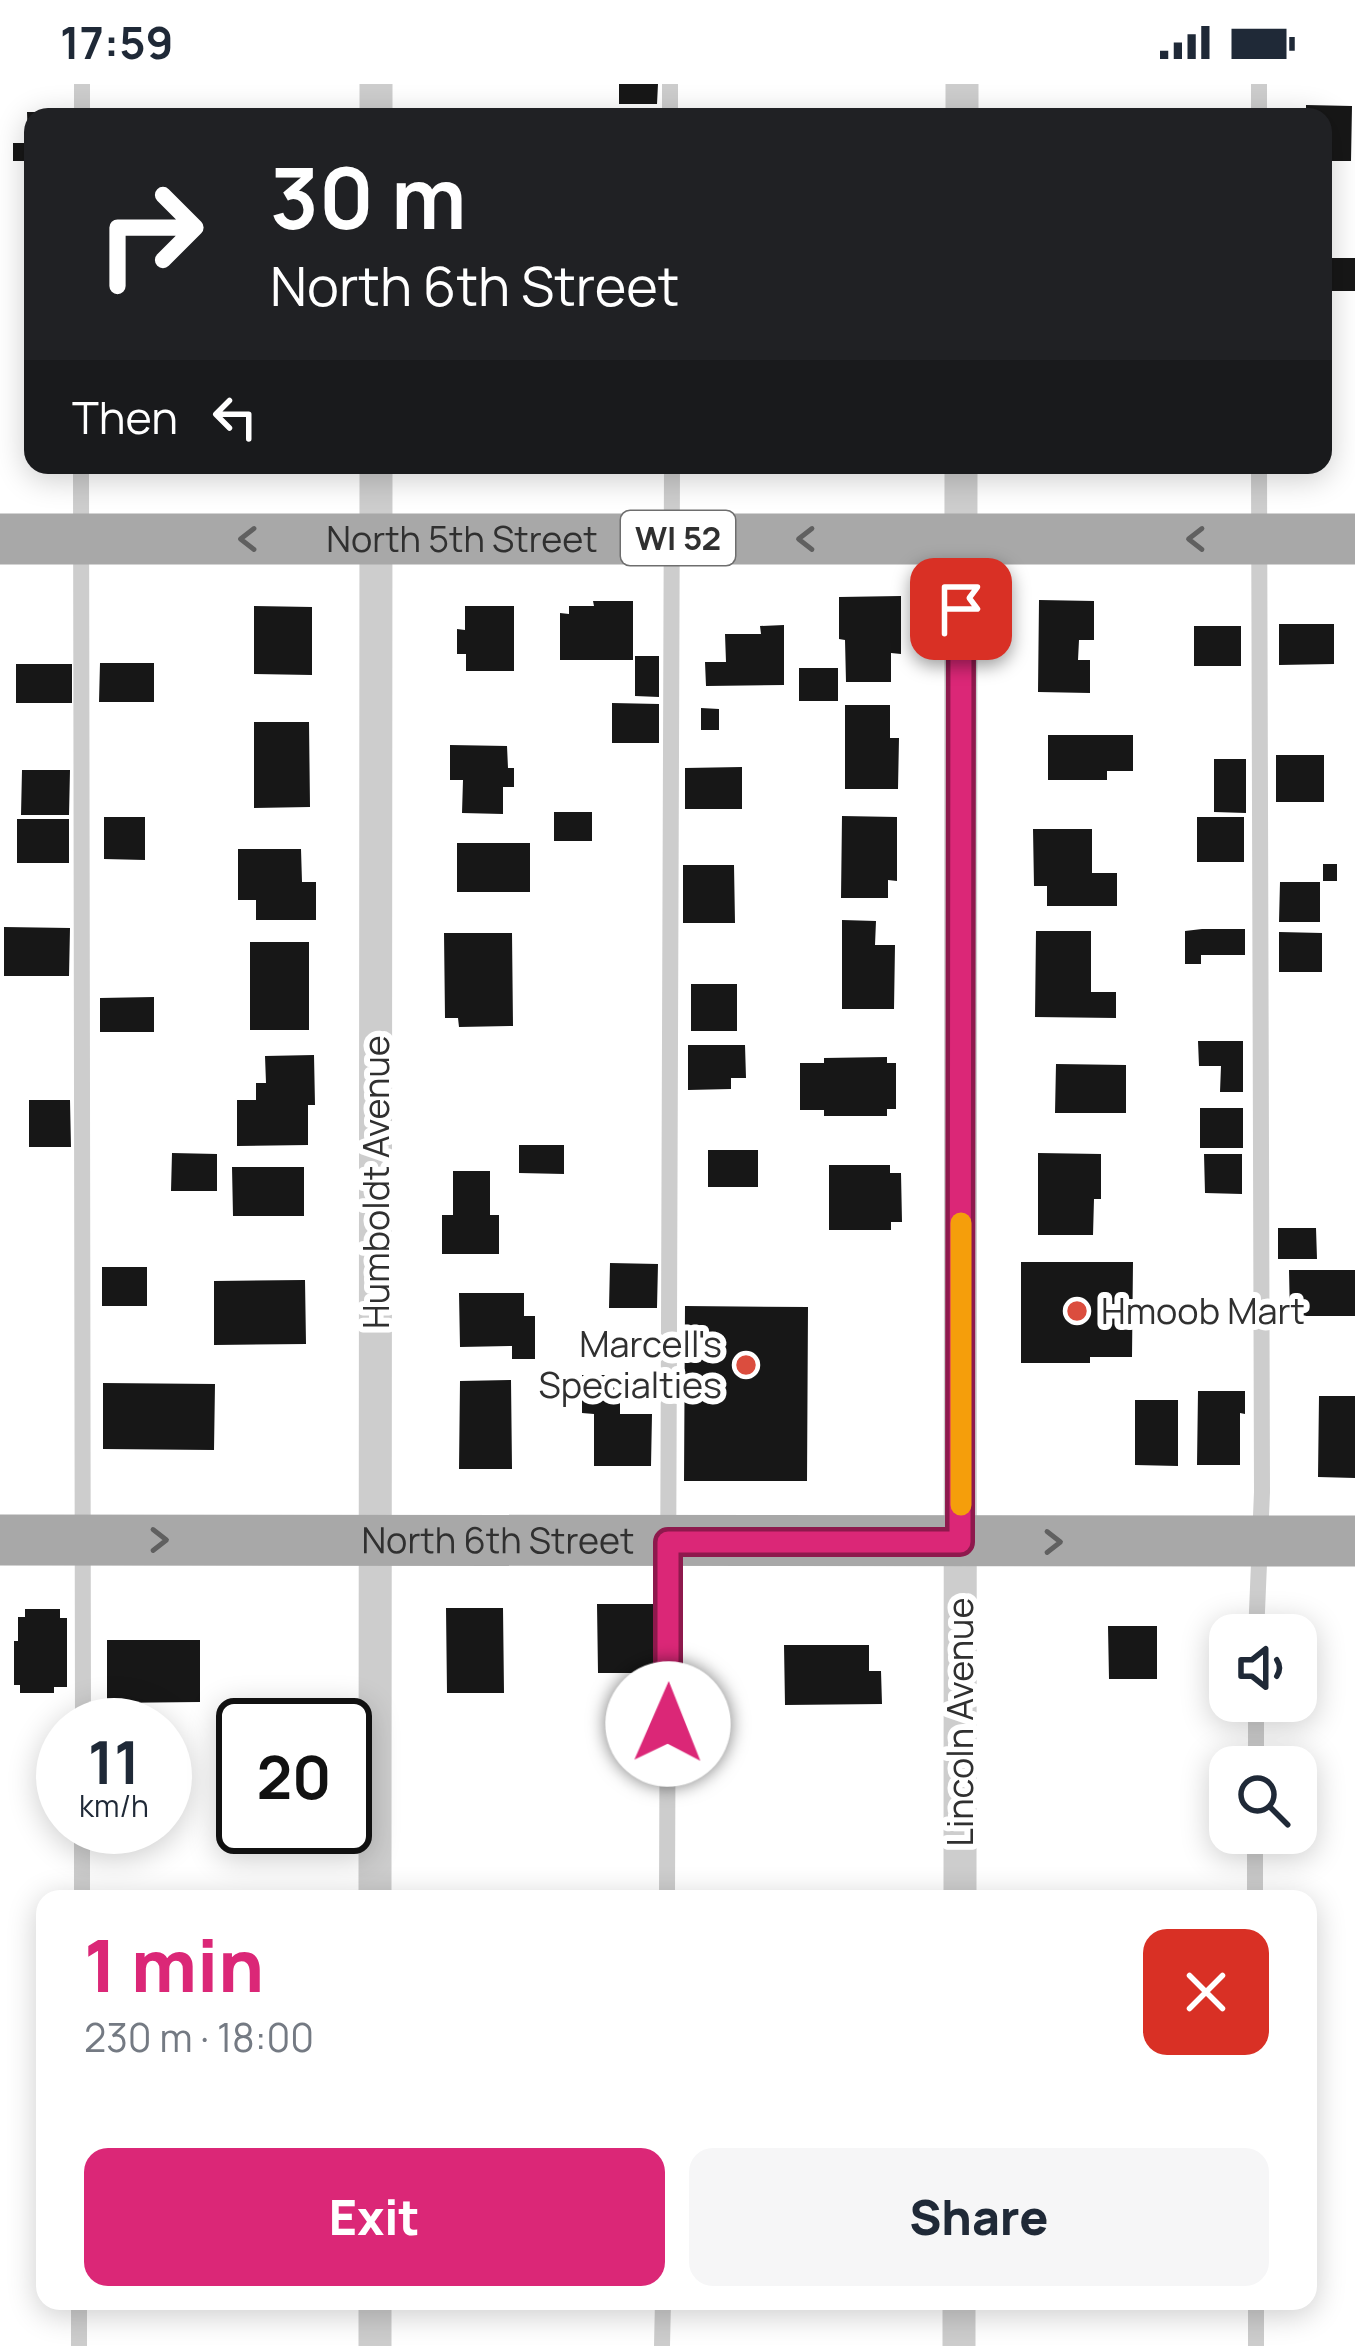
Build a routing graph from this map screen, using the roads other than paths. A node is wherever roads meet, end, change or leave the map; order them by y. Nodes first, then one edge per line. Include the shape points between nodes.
1 (81, 474) edge
2 (376, 474) edge
3 (672, 474) edge
4 (961, 474) edge
5 (1259, 474) edge
6 (375, 538) junction
7 (671, 538) junction
8 (1260, 538) junction
9 (0, 539) edge
10 (80, 539) junction
11 (960, 539) junction
12 (1355, 539) edge
13 (0, 1540) edge
14 (84, 1540) junction
15 (1259, 1541) junction
16 (1355, 1541) edge
17 (376, 1542) junction
18 (668, 1542) junction
19 (960, 1542) junction
20 (1257, 1614) edge
21 (83, 1698) edge
22 (82, 1854) edge
23 (1256, 1854) edge
24 (82, 1890) edge
25 (375, 1890) edge
26 (667, 1890) edge
27 (960, 1890) edge
28 (1256, 1890) edge
29 (79, 2310) edge
30 (375, 2310) edge
31 (663, 2310) edge
32 (959, 2310) edge
33 (1256, 2310) edge
34 (79, 2346) edge
35 (375, 2346) edge
36 (662, 2346) edge
37 (959, 2346) edge
38 (1256, 2346) edge

1 - 10 lane
2 - 6 street, Humboldt Avenue
3 - 7 lane
4 - 11 street, Lincoln Avenue
5 - 8 lane
6 - 7 main road, North 5th Street / WI 52
6 -> 10 main road, North 5th Street / WI 52
6 - 17 street, Humboldt Avenue
11 -> 7 main road, North 5th Street / WI 52
7 - 18 lane
8 -> 11 main road, North 5th Street / WI 52
8 - 12 main road, North 5th Street / WI 52
8 - 15 lane
9 - 10 main road, North 5th Street / WI 52
10 - 14 lane
11 - 19 street, Lincoln Avenue
13 - 14 main road, North 6th Street
14 -> 17 main road, North 6th Street
14 - 21 lane
15 - 16 main road, North 6th Street
19 -> 15 main road, North 6th Street
15 - 20 lane
17 - 18 main road, North 6th Street
17 - 25 street, Humboldt Avenue
18 - 19 main road, North 6th Street
18 - 26 lane
19 - 27 street, Lincoln Avenue
22 - 24 lane
23 - 28 lane
29 - 34 lane
30 - 35 street
31 - 36 lane
32 - 37 street
33 - 38 lane

